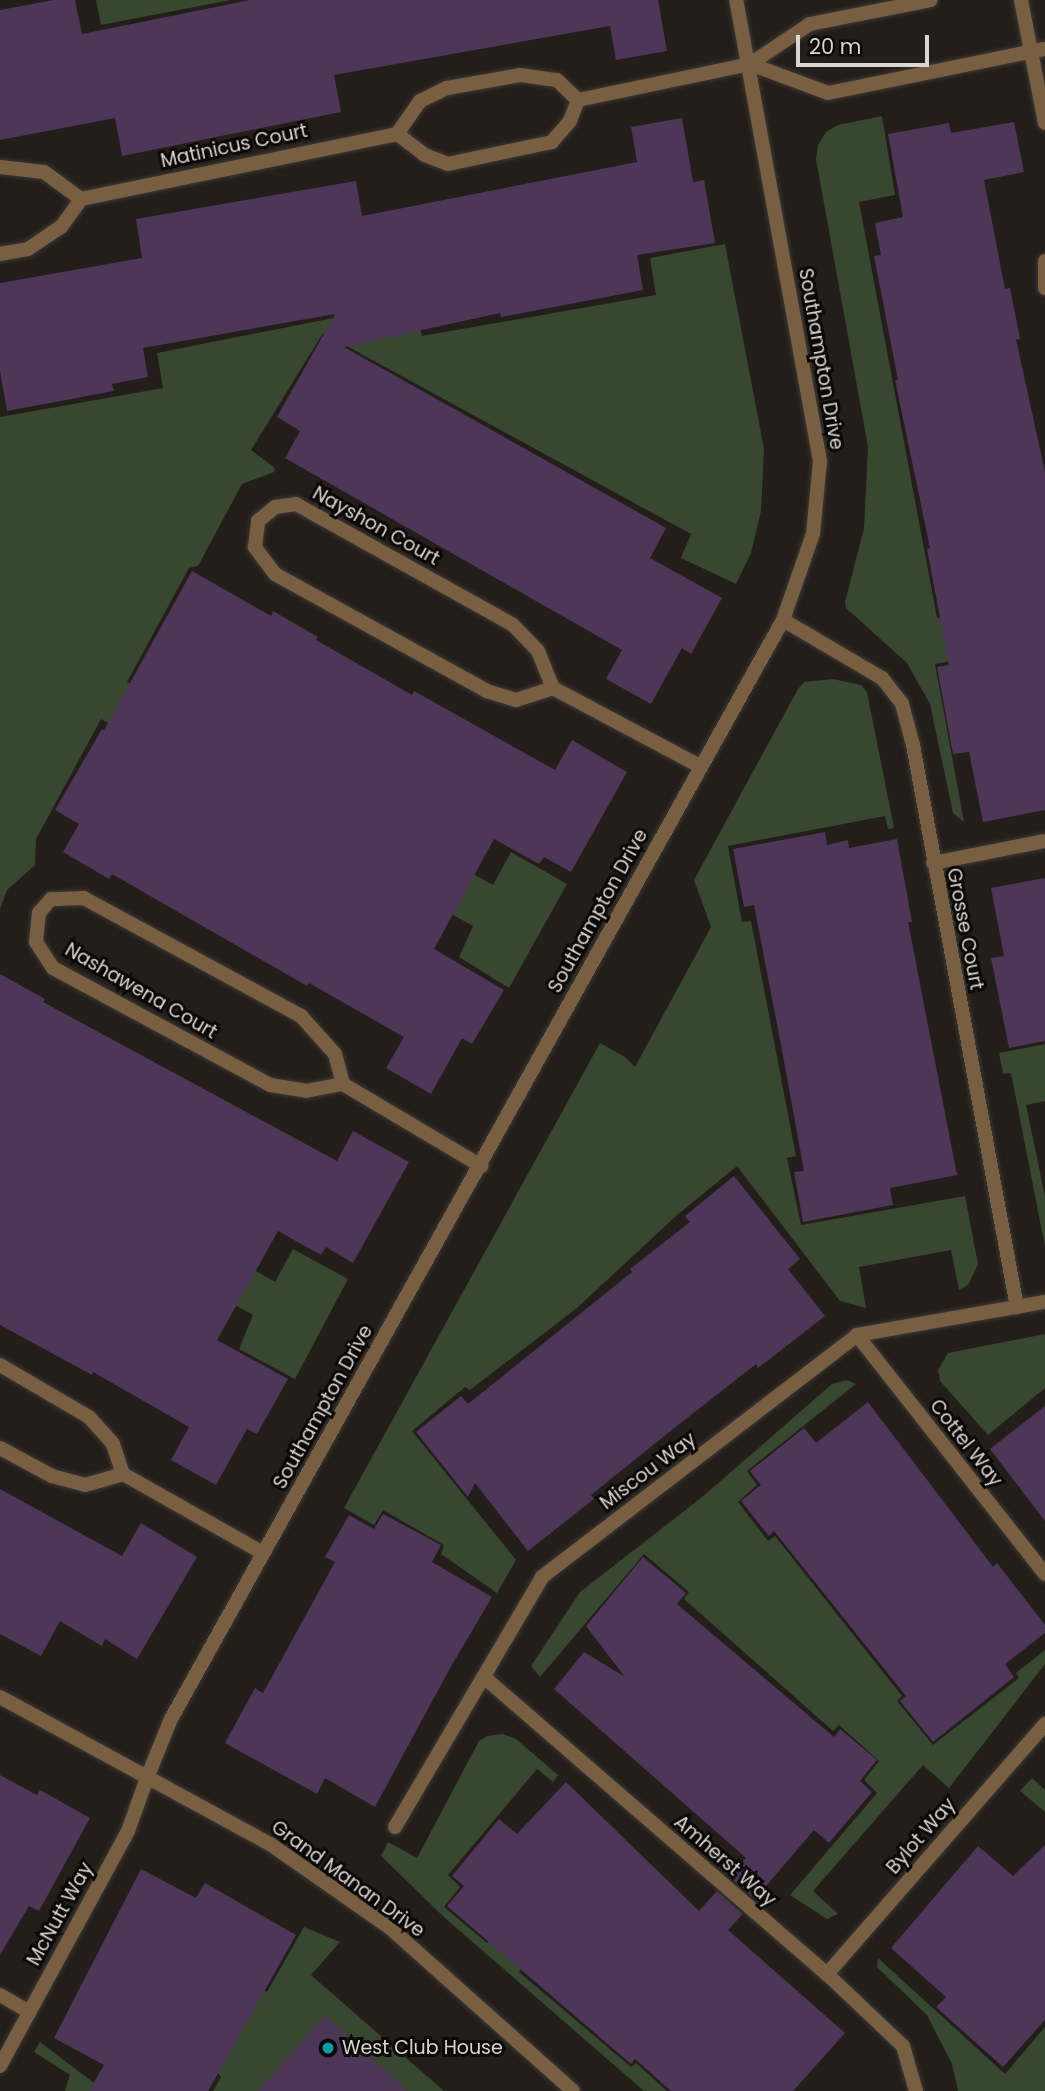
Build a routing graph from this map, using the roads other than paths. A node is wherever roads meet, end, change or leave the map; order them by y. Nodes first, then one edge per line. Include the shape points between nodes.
1 (736, 0) edge
2 (931, 0) edge
3 (1021, 0) edge
4 (1038, 50) edge
5 (750, 64) junction
6 (578, 100) junction
7 (1045, 123) edge
8 (397, 134) junction
9 (0, 167) edge
10 (81, 199) junction
11 (0, 254) edge
12 (1045, 261) edge
13 (1045, 288) edge
14 (783, 620) junction
15 (553, 688) junction
16 (700, 766) junction
17 (1045, 841) edge
18 (933, 863) junction
19 (343, 1084) junction
20 (481, 1166) junction
21 (1045, 1302) edge
22 (1017, 1307) junction
23 (857, 1335) junction
24 (0, 1365) edge
25 (0, 1448) edge
26 (123, 1474) junction
27 (263, 1553) junction
28 (1045, 1574) edge
29 (484, 1678) junction
30 (0, 1697) edge
31 (1045, 1724) edge
32 (147, 1778) junction
33 (395, 1827) dead end
34 (827, 1974) junction
35 (0, 1995) edge
36 (28, 2011) junction
37 (0, 2066) edge
38 (573, 2091) edge
39 (916, 2091) edge

1 - 5 street, Southampton Drive
2 - 5 street via 810,24
3 - 4 street
4 - 5 street via 828,93
4 - 7 street
5 - 6 street
5 - 14 street, Southampton Drive via 820,461 813,534
6 - 8 street via 557,79 520,75 447,88 420,101
6 - 8 street via 570,121 552,142 448,164 425,155
8 - 10 street, Matinicus Court
9 - 10 street via 44,173
10 - 11 street via 61,227 29,249
12 - 13 street
14 - 16 street, Southampton Drive
14 - 18 street, Grosse Court via 882,678 902,704
15 - 15 street, Nayshon Court via 538,652 501,618 296,504 275,507 258,521 256,547 275,574 287,581 487,691 516,699
15 - 16 street
16 - 20 street, Southampton Drive
17 - 18 street
18 - 22 street, Grosse Court
19 - 19 street, Nashawena Court via 335,1054 301,1016 84,898 51,898 39,913 36,942 53,968 270,1085 306,1091
19 - 20 street
20 - 27 street, Southampton Drive
21 - 22 street, Miscou Way
22 - 23 street, Miscou Way
23 - 28 street, Cottel Way
23 - 29 street, Miscou Way via 542,1577
24 - 26 street via 89,1416 113,1444
25 - 26 street via 52,1476 85,1485
26 - 27 street
27 - 32 street, Southampton Drive via 171,1719
29 - 33 street, Miscou Way
29 - 34 street, Amherst Way
30 - 32 street, Grand Manan Drive
31 - 34 street, Bylot Way
32 - 36 street, McNutt Way via 128,1831
32 - 38 street, Grand Manan Drive via 270,1844 389,1927
34 - 39 street, Amherst Way via 903,2046
35 - 36 street
36 - 37 street, McNutt Way

